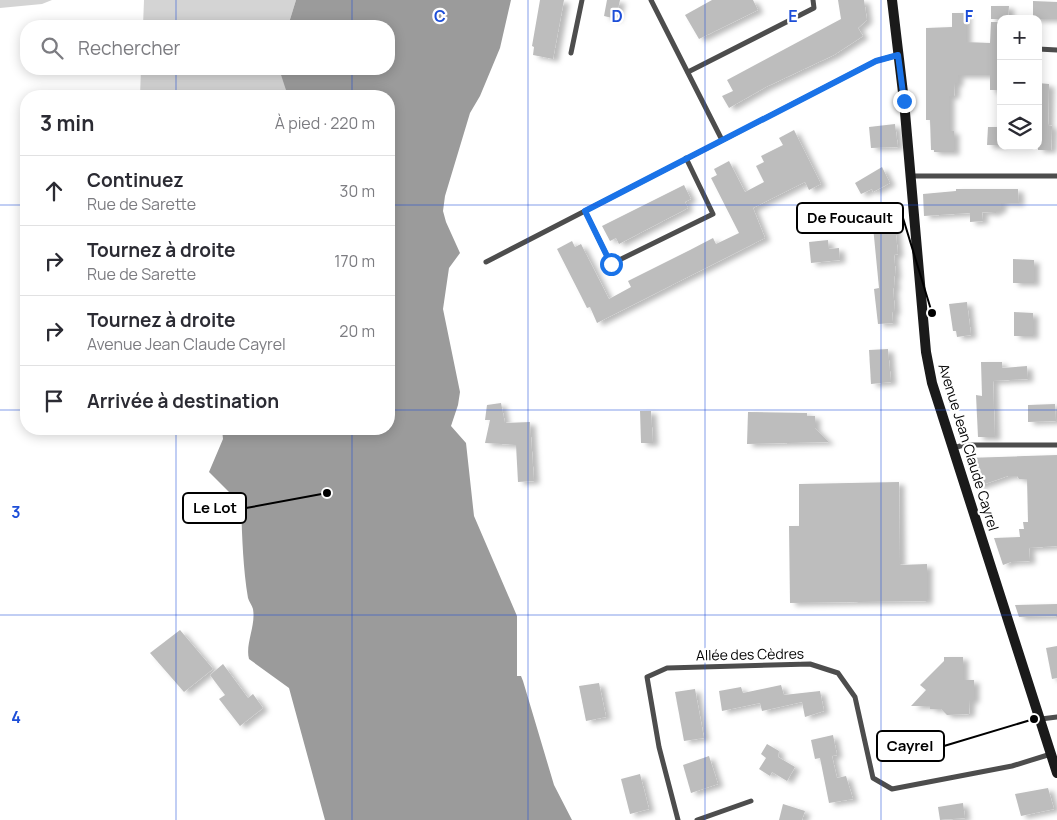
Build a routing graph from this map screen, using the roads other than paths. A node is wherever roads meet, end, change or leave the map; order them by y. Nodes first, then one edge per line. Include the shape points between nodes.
1 (582, 0) edge
2 (651, 0) edge
3 (813, 0) edge
4 (892, 0) edge
5 (1042, 49) edge
6 (1057, 50) edge
7 (571, 53) dead end
8 (898, 55) junction
9 (688, 72) junction
10 (722, 140) junction
11 (686, 158) junction
12 (911, 176) junction
13 (1057, 176) edge
14 (585, 211) junction
15 (486, 262) dead end
16 (1057, 445) edge
17 (953, 448) junction
18 (1057, 717) edge
19 (1041, 719) junction
20 (1051, 754) junction
21 (1057, 773) edge
22 (751, 801) dead end
23 (678, 820) edge
24 (697, 820) edge

1 - 7 street
2 - 9 street
3 - 9 street via 814,8
4 - 8 main road, Avenue Jean Claude Cayrel
5 - 6 street
8 - 10 street via 876,61
8 - 12 main road, Avenue Jean Claude Cayrel
9 - 10 street
10 - 11 street
11 - 14 street
11 - 14 street via 713,214 611,264
12 - 13 street
12 - 17 main road, Avenue Jean Claude Cayrel via 926,352 932,383
14 - 15 street
16 - 17 street via 964,445
17 - 19 main road, Avenue Jean Claude Cayrel
18 - 19 street
19 - 20 main road, Avenue Jean Claude Cayrel
20 - 21 main road, Avenue Jean Claude Cayrel
20 - 23 street, Allée des Cèdres via 1012,766 892,789 873,778 855,697 838,673 810,664 667,668 647,677
22 - 24 street

